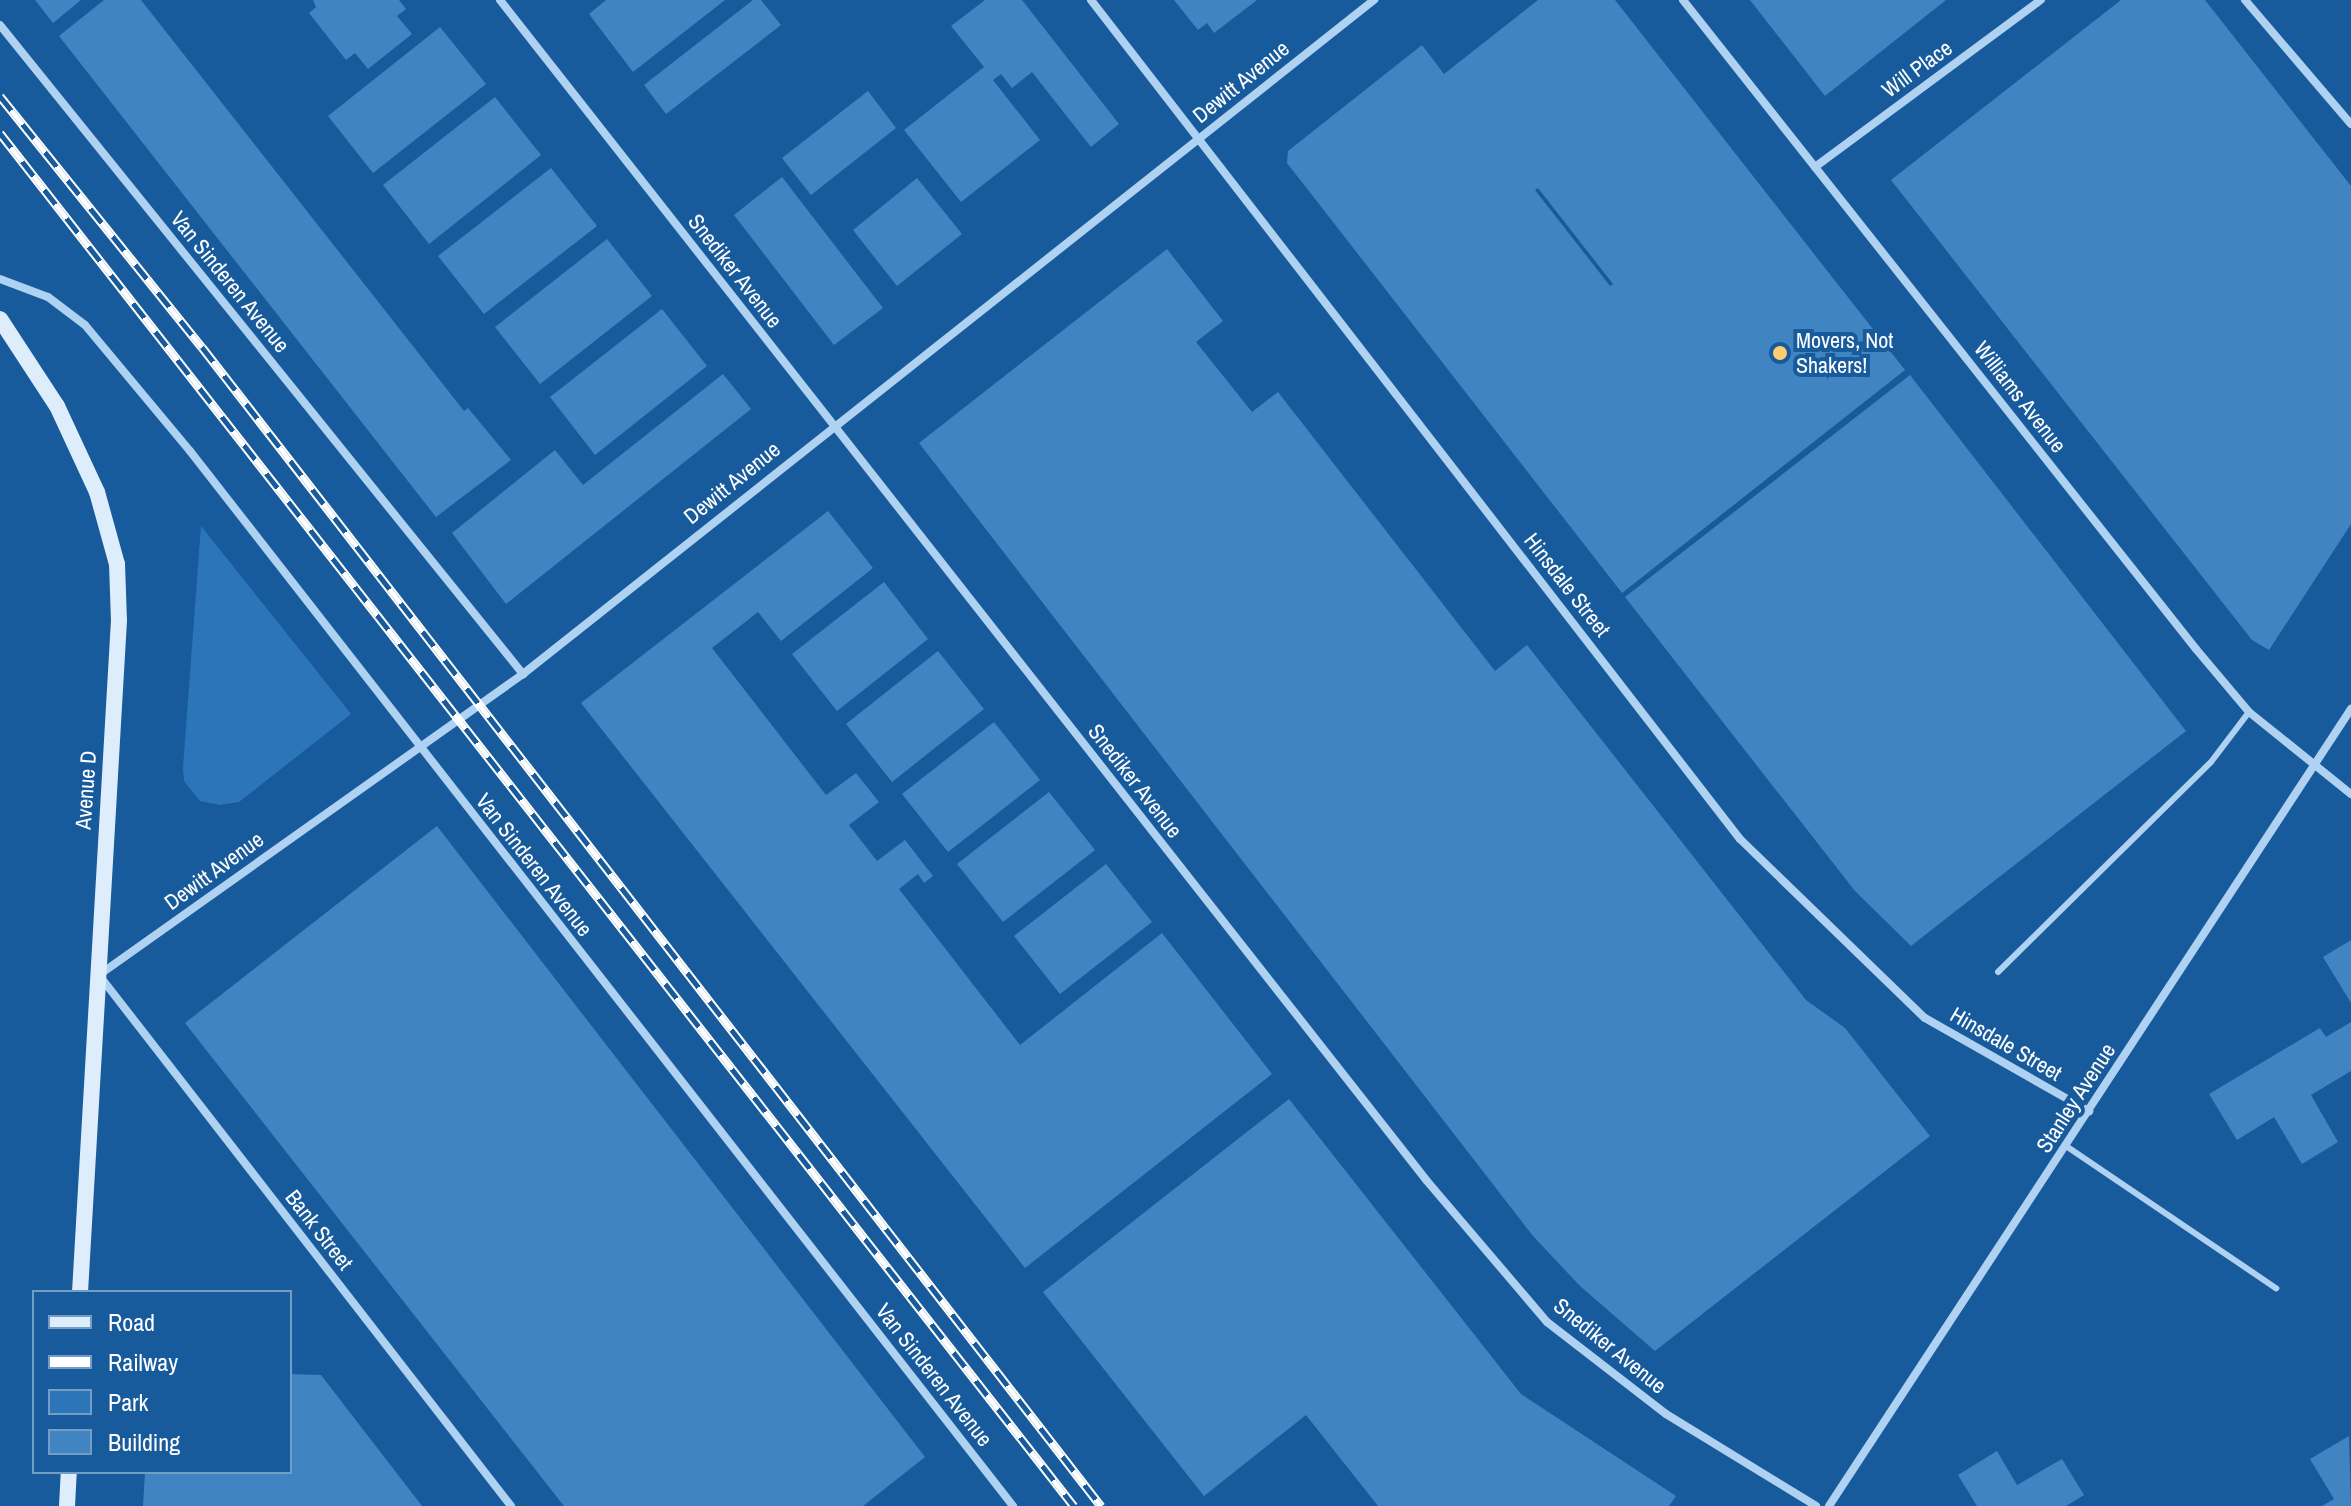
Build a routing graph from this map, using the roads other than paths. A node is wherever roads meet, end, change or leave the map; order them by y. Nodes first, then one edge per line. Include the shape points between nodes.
1 (500, 0) edge
2 (1091, 0) edge
3 (1374, 0) edge
4 (1683, 0) edge
5 (2041, 0) edge
6 (2245, 0) edge
7 (0, 25) edge
8 (2351, 124) edge
9 (1200, 139) junction
10 (1815, 167) junction
11 (0, 279) edge
12 (0, 319) edge
13 (833, 426) junction
14 (523, 674) junction
15 (2351, 709) edge
16 (2249, 712) junction
17 (418, 746) junction
18 (2314, 764) junction
19 (2351, 794) edge
20 (1998, 972) dead end
21 (99, 975) junction
22 (2089, 1111) junction
23 (2066, 1146) junction
24 (2276, 1288) dead end
25 (80, 1290) edge
26 (69, 1474) edge
27 (67, 1506) edge
28 (511, 1506) edge
29 (1013, 1506) edge
30 (1816, 1506) edge
31 (1829, 1506) edge

1 - 13 street, Snediker Avenue
2 - 9 street, Hinsdale Street
3 - 9 street, Dewitt Avenue
4 - 10 street, Williams Avenue
5 - 10 street, Will Place
6 - 8 street
7 - 14 street, Van Sinderen Avenue
9 - 13 street, Dewitt Avenue
9 - 22 street, Hinsdale Street via 1740,839 1925,1018
10 - 16 street, Williams Avenue
11 - 17 street, Van Sinderen Avenue via 48,297 85,325 190,451
12 - 21 main road, Avenue D via 57,406 97,492 117,564
13 - 14 street, Dewitt Avenue
13 - 30 street, Snediker Avenue via 1427,1181 1547,1322 1666,1414
14 - 17 street, Dewitt Avenue
15 - 18 street, Stanley Avenue
16 - 18 street, Williams Avenue
16 - 20 lane via 2211,762
17 - 21 street, Dewitt Avenue
17 - 29 street, Van Sinderen Avenue
18 - 19 street, Williams Avenue
18 - 22 street, Stanley Avenue
21 - 25 main road, Avenue D
21 - 28 street, Bank Street
22 - 23 street, Stanley Avenue
23 - 24 lane
23 - 31 street, Stanley Avenue
26 - 27 main road

